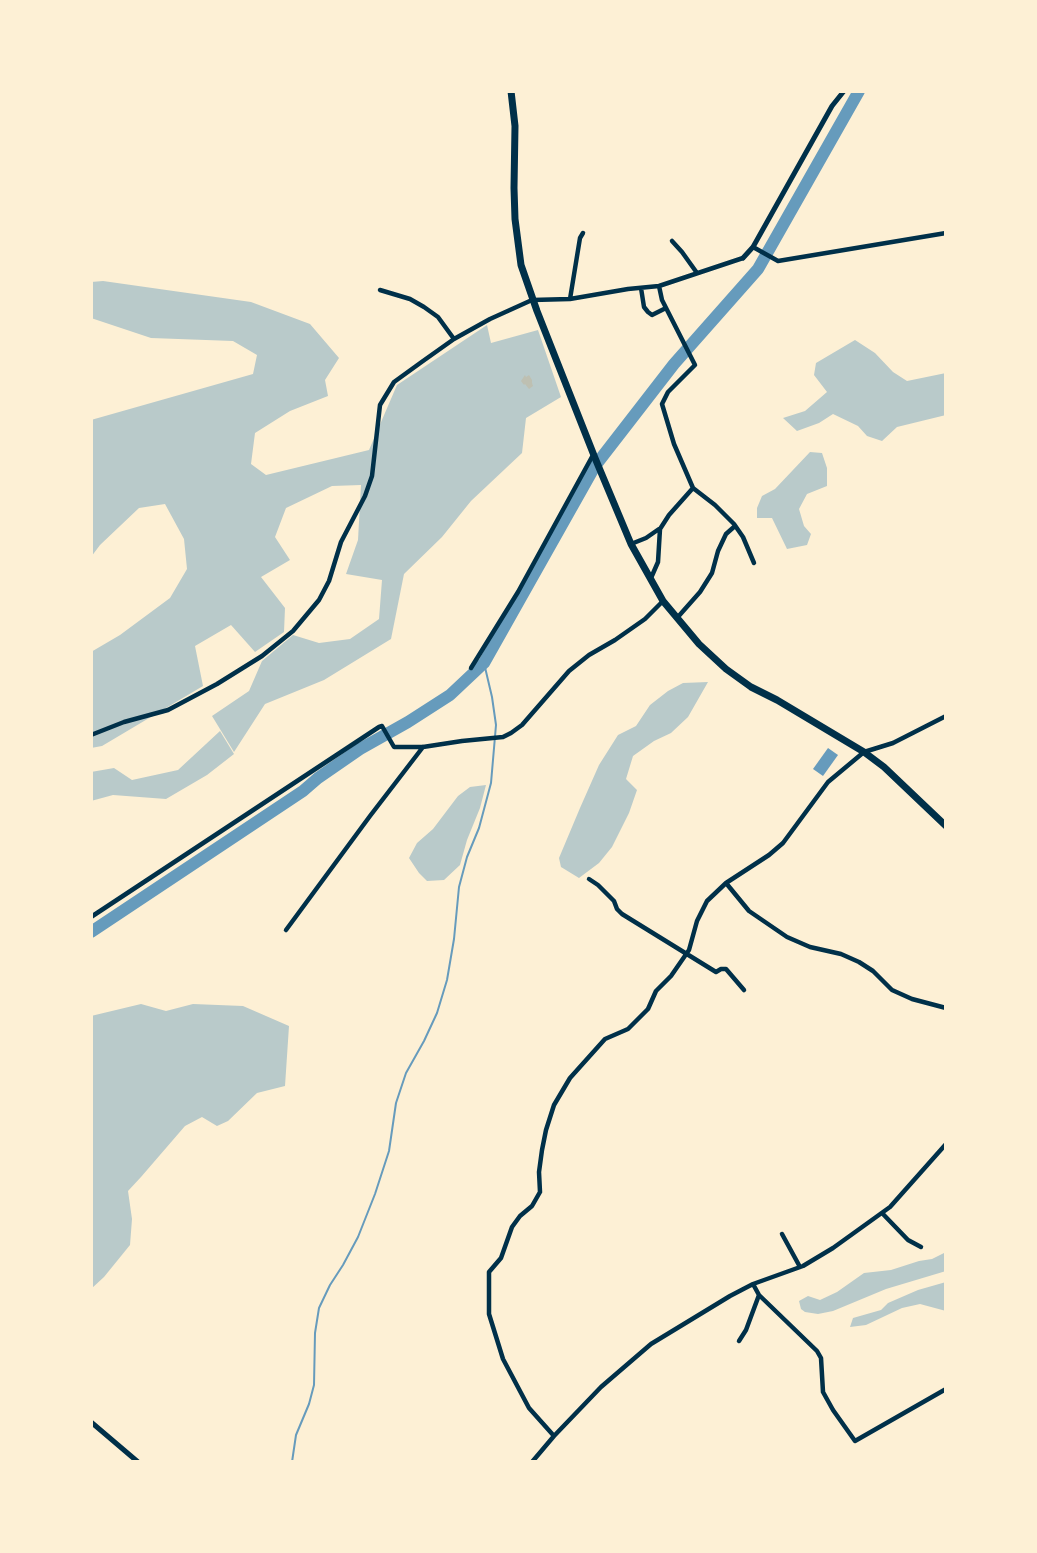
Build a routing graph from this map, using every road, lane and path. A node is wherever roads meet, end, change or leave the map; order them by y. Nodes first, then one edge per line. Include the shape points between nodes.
1 (511, 91) edge
2 (845, 91) edge
3 (583, 233) dead end
4 (946, 233) edge
5 (671, 241) dead end
6 (755, 248) junction
7 (743, 258) joint
8 (697, 273) junction
9 (659, 286) junction
10 (641, 288) junction
11 (380, 290) dead end
12 (570, 299) junction
13 (532, 300) junction
14 (666, 308) junction
15 (454, 339) junction
16 (594, 456) junction
17 (693, 488) junction
18 (735, 526) junction
19 (660, 529) junction
20 (631, 544) junction
21 (754, 564) dead end
22 (651, 580) junction
23 (663, 601) junction
24 (676, 618) junction
25 (471, 668) dead end
26 (945, 720) edge
27 (91, 735) edge
28 (423, 747) junction
29 (864, 752) junction
30 (946, 826) edge
31 (589, 880) dead end
32 (726, 883) junction
33 (91, 917) edge
34 (286, 930) dead end
35 (686, 954) junction
36 (744, 990) dead end
37 (946, 1008) edge
38 (946, 1144) edge
39 (882, 1213) junction
40 (782, 1234) dead end
41 (921, 1247) dead end
42 (800, 1267) junction
43 (753, 1284) junction
44 (759, 1295) junction
45 (739, 1341) dead end
46 (946, 1390) edge
47 (91, 1422) edge
48 (554, 1436) junction
49 (138, 1462) edge
50 (532, 1462) edge

1 - 13 main road via 515,219 521,265
2 - 6 street via 832,106
3 - 12 street
4 - 6 street via 778,261
5 - 8 street
6 - 7 street
7 - 8 street
8 - 9 street
9 - 10 street
9 - 14 street
10 - 12 street
10 - 14 street via 648,312 652,315
11 - 15 street via 424,307
12 - 13 street
13 - 15 street
13 - 16 main road
14 - 17 street via 695,365 662,404
15 - 27 street via 394,382 380,405 372,476 365,496 341,542 329,582 293,631 262,656 168,710
16 - 20 main road
16 - 25 street
17 - 18 street
17 - 19 street
18 - 21 street
18 - 24 street via 726,534 700,592
19 - 20 street
19 - 22 street via 658,562
20 - 22 main road
22 - 23 main road
23 - 24 main road
23 - 28 street via 645,619 569,671 522,725 503,737
24 - 29 main road via 726,669 751,687
26 - 29 street
28 - 33 street via 394,747 382,726
28 - 34 street
29 - 30 main road
29 - 32 street via 828,782 783,842
31 - 35 street via 622,914
32 - 35 street via 707,901
32 - 37 street via 749,911 787,937 850,958 873,971 892,990
35 - 36 street via 716,972 726,969
35 - 48 street via 638,1020 605,1039 569,1078 546,1129 540,1192 512,1227 501,1258 489,1272 489,1314 503,1359 528,1408
38 - 39 street
39 - 41 street via 908,1241
39 - 42 street
40 - 42 street
42 - 43 street
43 - 44 street
43 - 48 street via 651,1344
44 - 45 street
44 - 46 street via 817,1351 823,1392 855,1441
47 - 49 street
48 - 50 street

